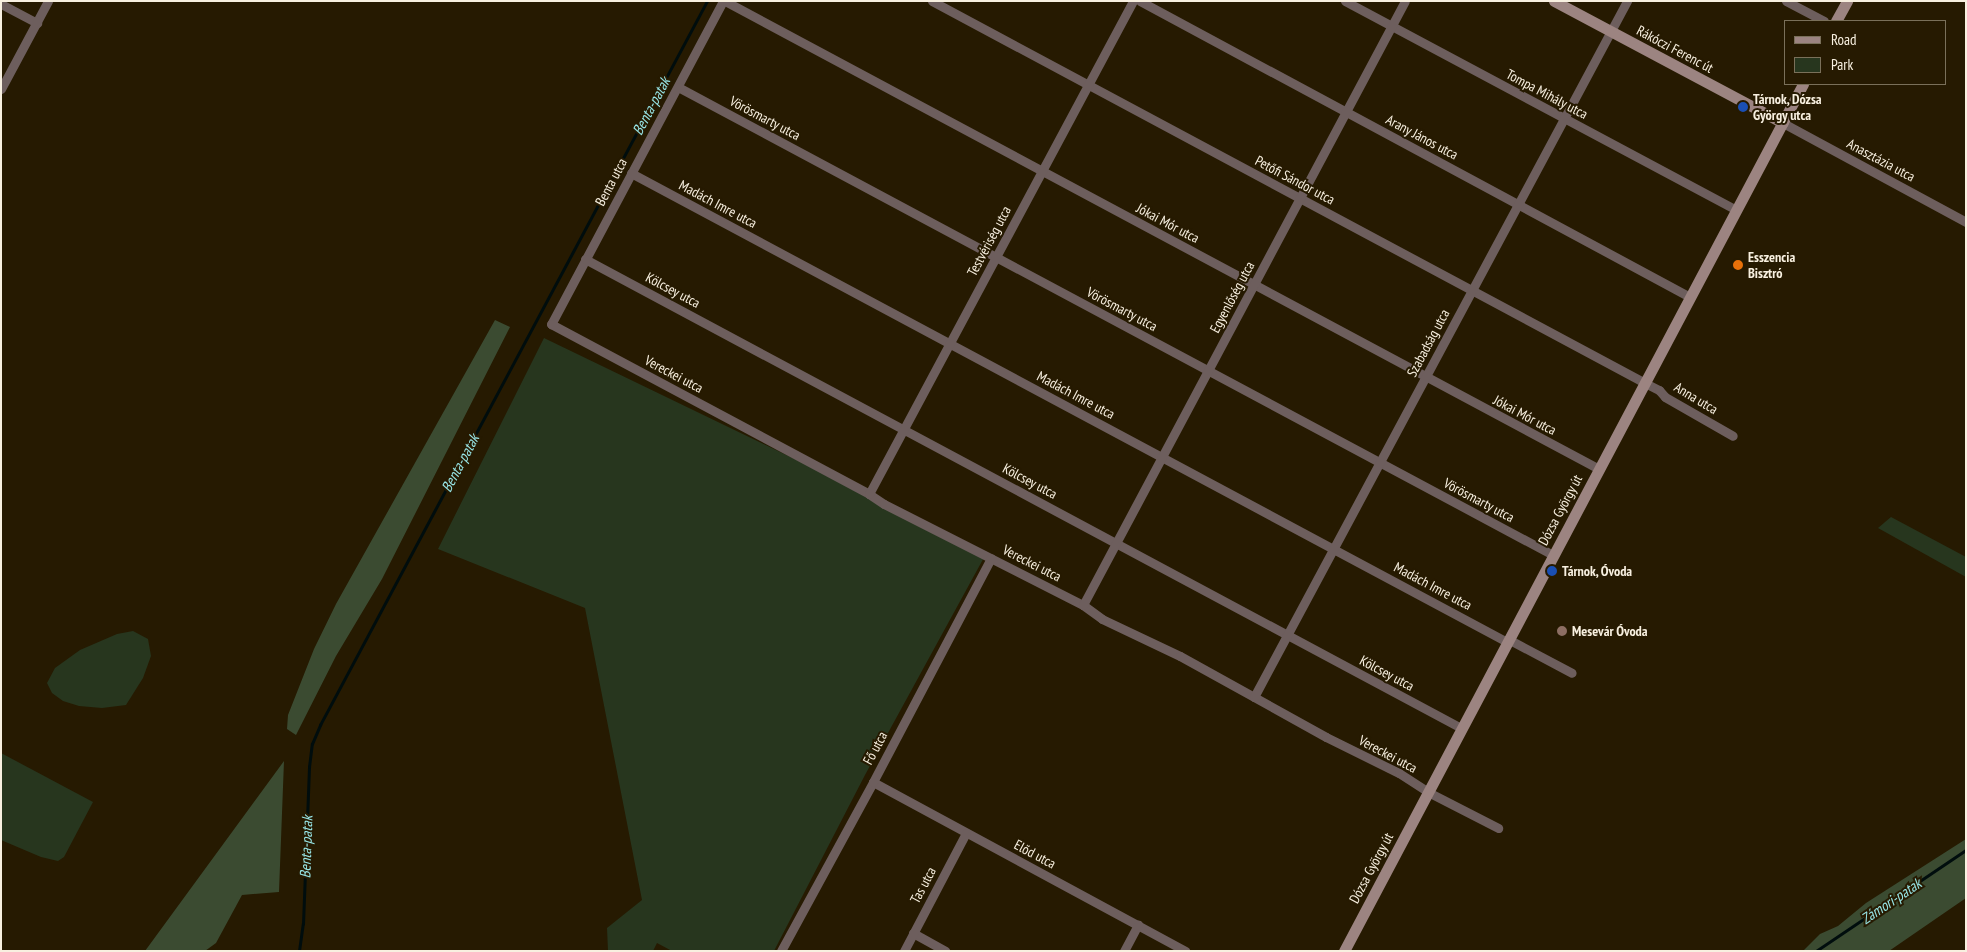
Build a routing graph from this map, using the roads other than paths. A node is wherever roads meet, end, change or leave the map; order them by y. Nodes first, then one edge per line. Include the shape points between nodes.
1 (48, 1) edge
2 (724, 1) edge
3 (932, 1) edge
4 (1133, 1) edge
5 (1140, 1) edge
6 (1345, 1) edge
7 (1405, 1) edge
8 (1554, 1) edge
9 (1627, 1) edge
10 (1786, 1) edge
11 (1847, 1) edge
12 (1, 4) edge
13 (1822, 20) edge
14 (1837, 20) edge
15 (37, 23) junction
16 (1392, 26) junction
17 (1610, 32) junction
18 (1088, 85) junction
19 (1802, 85) edge
20 (678, 87) junction
21 (1, 89) edge
22 (1347, 112) junction
23 (1564, 118) junction
24 (1782, 123) junction
25 (1042, 170) junction
26 (631, 173) junction
27 (1300, 198) junction
28 (1519, 205) junction
29 (1737, 210) junction
30 (1966, 222) edge
31 (996, 256) junction
32 (585, 259) junction
33 (1254, 284) junction
34 (1472, 290) junction
35 (1690, 297) junction
36 (551, 324) joint
37 (950, 343) junction
38 (1208, 370) junction
39 (1426, 377) junction
40 (1645, 383) junction
41 (904, 429) junction
42 (1733, 436) dead end
43 (1162, 457) junction
44 (1380, 463) junction
45 (1599, 470) junction
46 (870, 494) junction
47 (1116, 543) junction
48 (1334, 548) junction
49 (1553, 555) junction
50 (991, 558) junction
51 (1082, 605) junction
52 (1288, 635) junction
53 (1508, 641) junction
54 (1572, 673) dead end
55 (1254, 697) junction
56 (1462, 728) junction
57 (873, 782) junction
58 (1428, 792) junction
59 (1498, 828) dead end
60 (966, 833) junction
61 (1138, 925) junction
62 (913, 933) junction
63 (782, 951) edge
64 (904, 951) edge
65 (945, 951) edge
66 (1124, 951) edge
67 (1185, 951) edge
68 (1344, 951) edge

1 - 15 street
2 - 20 street, Benta utca
2 - 25 street, Jókai Mór utca
3 - 18 street, Petőfi Sándor utca
4 - 18 street, Testvériség utca
5 - 22 street, Arany János utca
6 - 16 street, Tompa Mihály utca
7 - 16 street, Egyenlőség utca
8 - 17 street, Rákóczi Ferenc út
9 - 17 street, Szabadság utca
10 - 13 street
11 - 14 street
12 - 15 street
15 - 21 street
16 - 22 street, Egyenlőség utca
16 - 23 street, Tompa Mihály utca
17 - 23 street, Szabadság utca
17 - 24 street, Rákóczi Ferenc út
18 - 25 street, Testvériség utca
18 - 27 street, Petőfi Sándor utca
19 - 24 street, Dózsa György út
20 - 26 street, Benta utca
20 - 31 street, Vörösmarty utca
22 - 27 street, Egyenlőség utca
22 - 28 street, Arany János utca
23 - 28 street, Szabadság utca
23 - 29 street, Tompa Mihály utca
24 - 29 street, Dózsa György út
24 - 30 street, Anasztázia utca
25 - 31 street, Testvériség utca
25 - 33 street, Jókai Mór utca
26 - 32 street, Benta utca
26 - 37 street, Madách Imre utca
27 - 33 street, Egyenlőség utca
27 - 34 street, Petőfi Sándor utca
28 - 34 street, Szabadság utca
28 - 35 street, Arany János utca
29 - 35 street, Dózsa György út
31 - 37 street, Testvériség utca
31 - 38 street, Vörösmarty utca
32 - 36 street, Benta utca
32 - 41 street, Kölcsey utca
33 - 38 street, Egyenlőség utca
33 - 39 street, Jókai Mór utca
34 - 39 street, Szabadság utca
34 - 40 street, Petőfi Sándor utca
35 - 40 street, Dózsa György út
36 - 46 street, Vereckei utca
37 - 41 street, Testvériség utca
37 - 43 street, Madách Imre utca
38 - 43 street, Egyenlőség utca
38 - 44 street, Vörösmarty utca
39 - 44 street, Szabadság utca
39 - 45 street, Jókai Mór utca
40 - 42 street, Anna utca
40 - 45 street, Dózsa György út
41 - 46 street, Testvériség utca
41 - 47 street, Kölcsey utca
43 - 47 street, Egyenlőség utca
43 - 48 street, Madách Imre utca
44 - 48 street, Szabadság utca
44 - 49 street, Vörösmarty utca
45 - 49 street, Dózsa György út
46 - 50 street, Vereckei utca
47 - 51 street, Egyenlőség utca
47 - 52 street, Kölcsey utca
48 - 52 street, Szabadság utca
48 - 53 street, Madách Imre utca
49 - 53 street, Dózsa György út
50 - 51 street, Vereckei utca
50 - 57 street, Fő utca
51 - 55 street, Vereckei utca via 1102,619 1171,651
52 - 55 street, Szabadság utca
52 - 56 street, Kölcsey utca
53 - 54 street, Madách Imre utca
53 - 56 street, Dózsa György út
55 - 58 street, Vereckei utca via 1399,773
56 - 58 street, Dózsa György út
57 - 60 street, Előd utca
57 - 63 street, Fő utca
58 - 59 street, Vereckei utca
58 - 68 street, Dózsa György út
60 - 61 street, Előd utca
60 - 62 street, Tas utca
61 - 66 street
61 - 67 street, Előd utca
62 - 64 street, Tas utca
62 - 65 street

